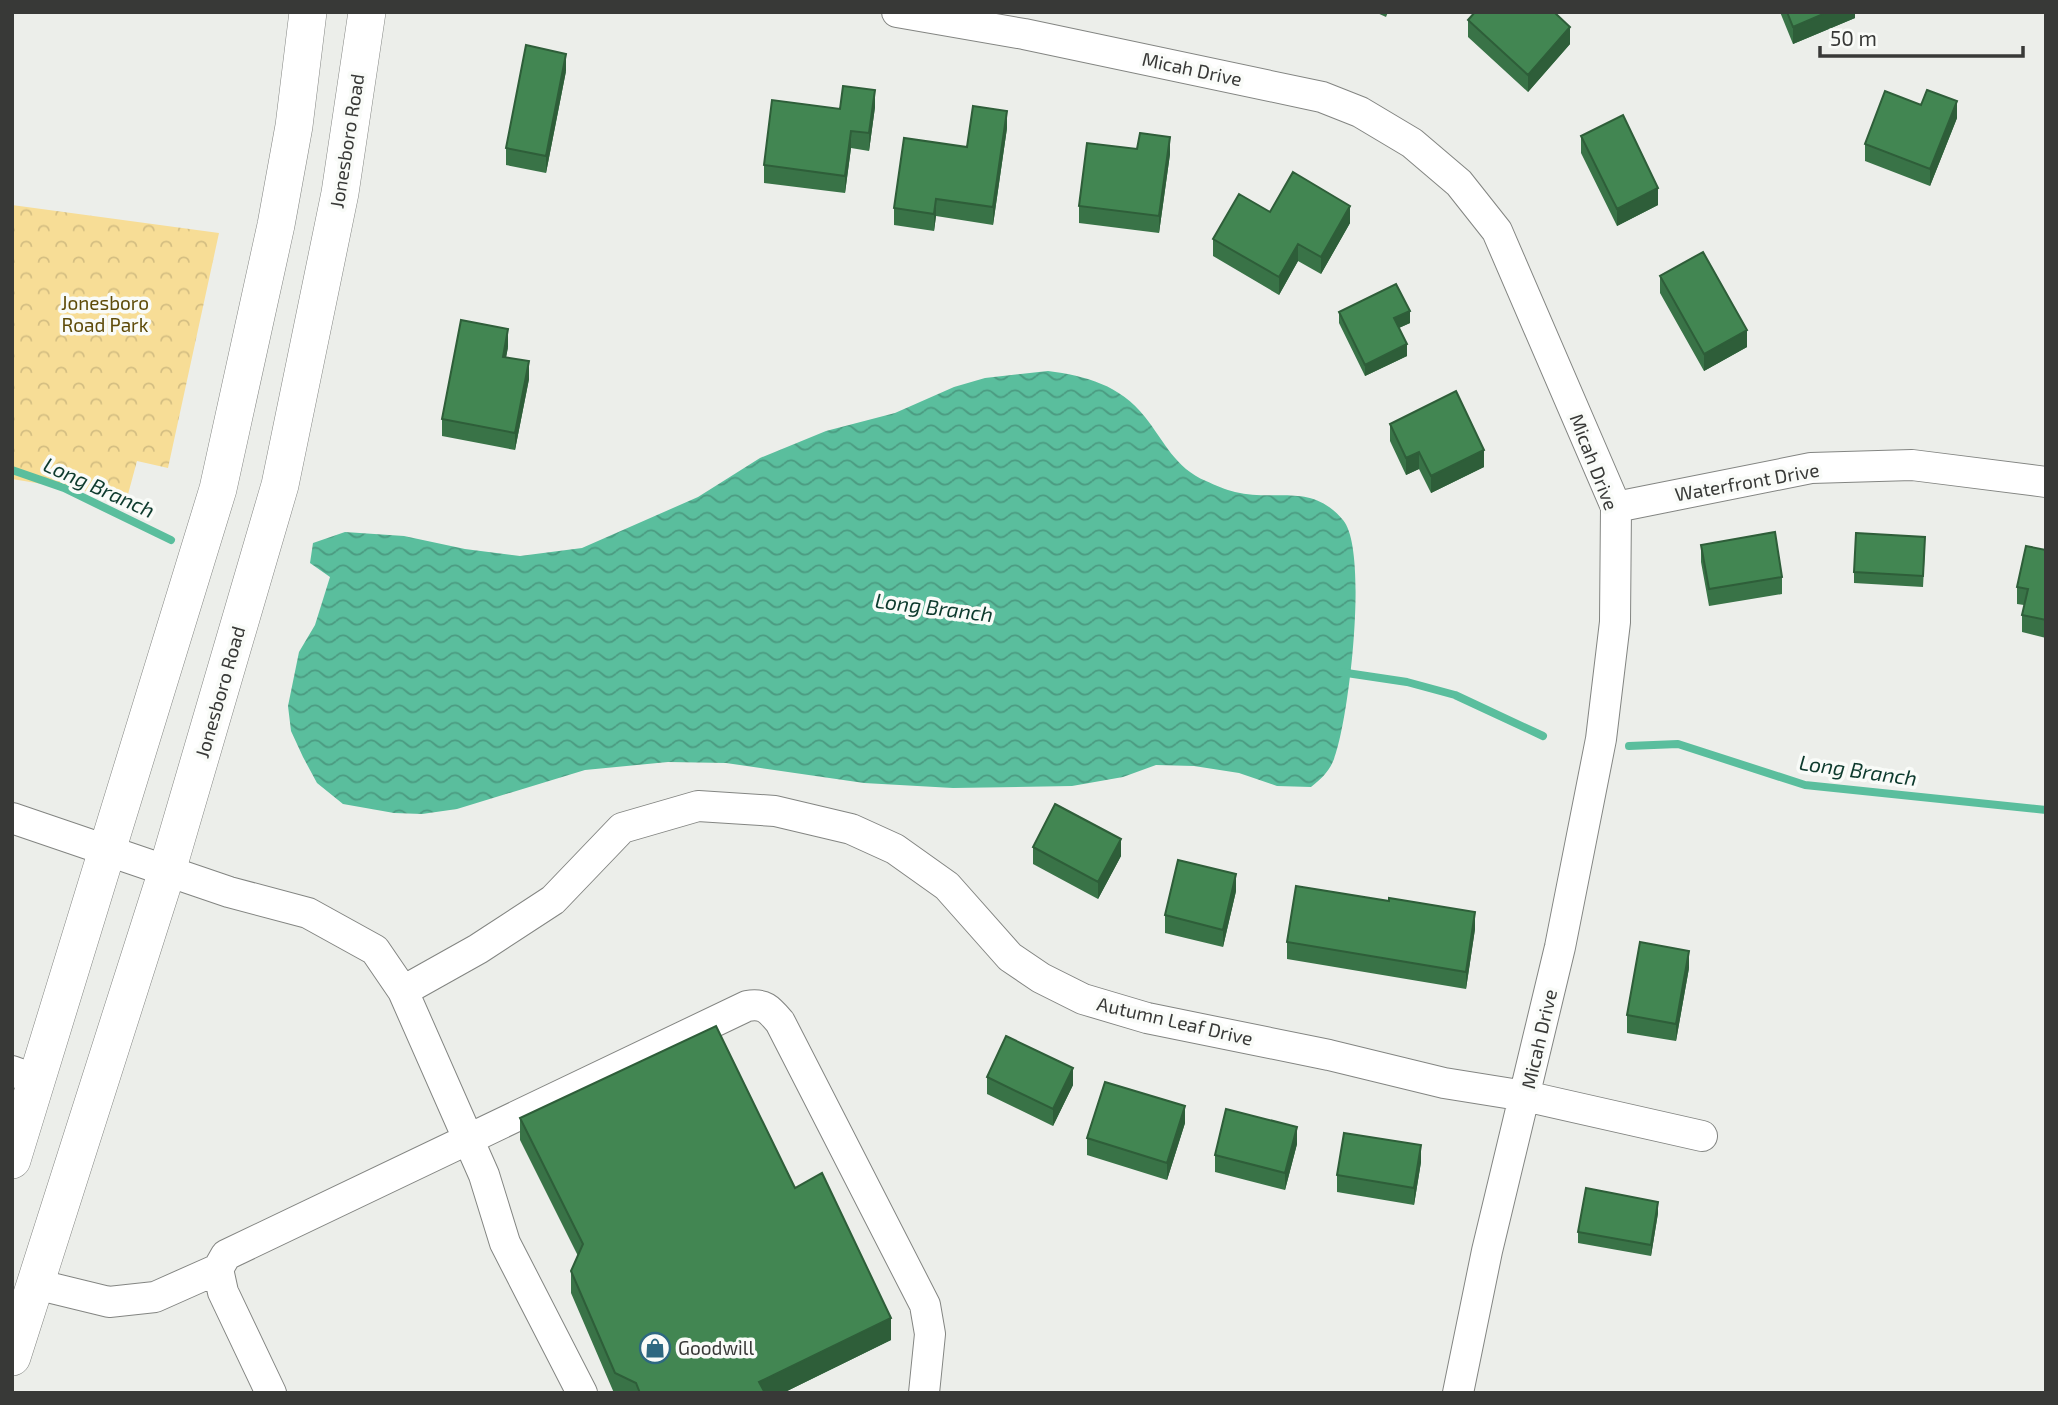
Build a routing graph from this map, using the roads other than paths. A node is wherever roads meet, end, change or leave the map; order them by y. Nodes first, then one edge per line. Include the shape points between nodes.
1 (308, 12) edge
2 (897, 12) edge
3 (365, 17) edge
4 (1026, 23) edge
5 (2046, 482) edge
6 (1616, 507) junction
7 (12, 818) edge
8 (107, 850) junction
9 (167, 871) junction
10 (403, 991) junction
11 (24, 1076) edge
12 (1525, 1096) junction
13 (1702, 1136) dead end
14 (469, 1139) junction
15 (12, 1160) edge
16 (218, 1269) junction
17 (35, 1283) junction
18 (12, 1357) edge
19 (271, 1393) edge
20 (582, 1393) edge
21 (924, 1393) edge
22 (1458, 1393) edge

1 - 8 main road via 276,225 218,489
2 - 4 street, Micah Drive
3 - 9 main road, Jonesboro Road via 340,193 280,485
4 - 6 street, Micah Drive via 1322,97 1360,112 1412,143 1459,183 1497,231
5 - 6 street, Waterfront Drive via 1912,465 1811,468
6 - 12 street, Micah Drive via 1615,622 1601,739
7 - 8 street
8 - 9 street
8 - 11 main road
9 - 10 street via 308,913 375,950
9 - 17 main road, Jonesboro Road
10 - 12 street, Autumn Leaf Drive via 478,950 553,900 622,828 698,806 775,811 851,829 895,849 947,886 1010,957 1083,999 1169,1023 1444,1083
10 - 14 street
11 - 15 main road
12 - 13 street, Autumn Leaf Drive
12 - 22 street, Micah Drive
14 - 16 street via 226,1255
14 - 20 street via 505,1243
14 - 21 street via 747,1006 769,1009 925,1305 930,1335
16 - 17 street via 155,1297 109,1302
16 - 19 street via 223,1292
17 - 18 main road, Jonesboro Road

